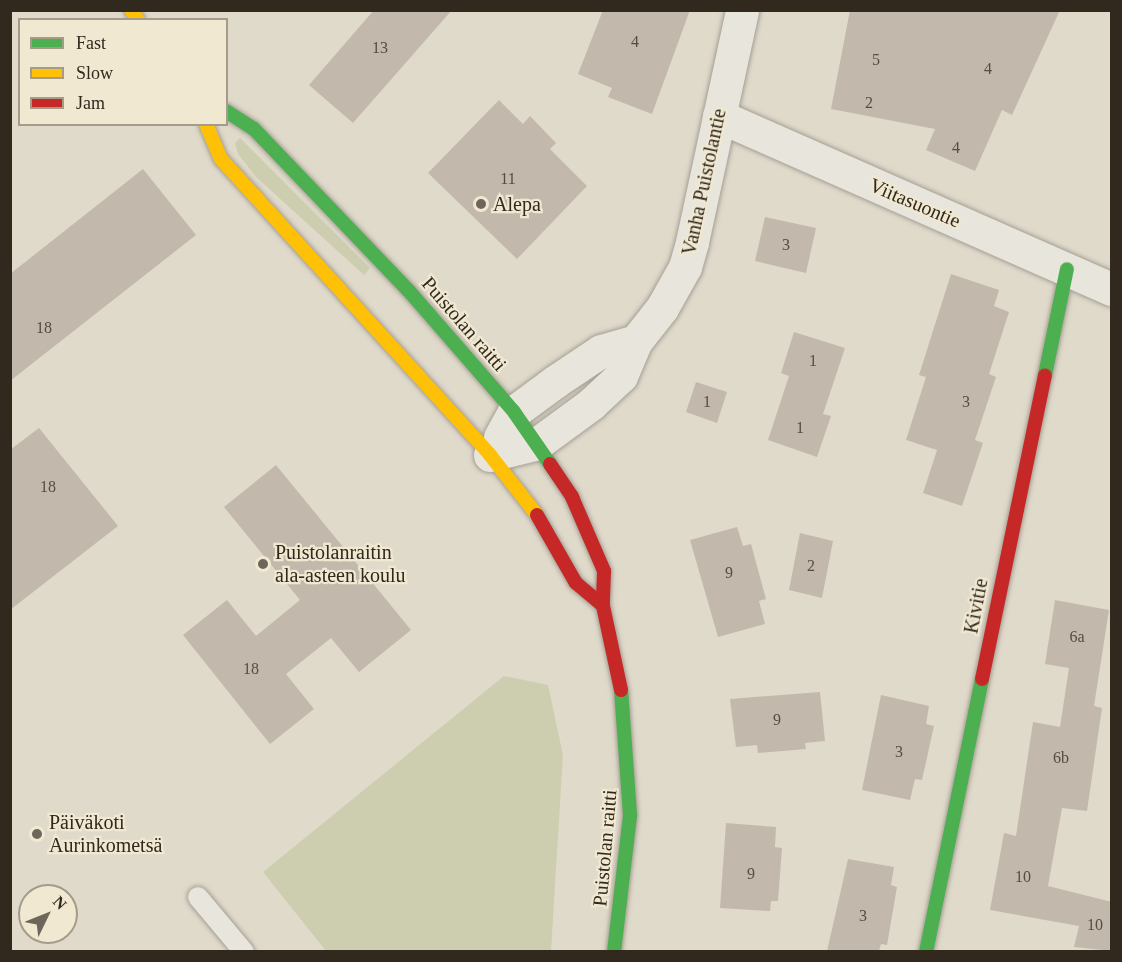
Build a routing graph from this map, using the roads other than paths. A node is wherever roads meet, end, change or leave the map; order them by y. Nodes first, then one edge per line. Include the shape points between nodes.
1 (742, 10) edge
2 (228, 112) edge
3 (719, 116) junction
4 (207, 126) edge
5 (1067, 268) junction
6 (1112, 289) edge
7 (636, 341) junction
8 (514, 412) junction
9 (538, 443) junction
10 (490, 455) junction
11 (603, 606) junction
12 (198, 897) dead end
13 (244, 951) edge
14 (614, 951) edge
15 (926, 951) edge

1 - 3 street, Vanha Puistolantie
2 - 8 main road, Puistolan raitti via 254,129 409,291
3 - 5 street, Viitasuontie
3 - 7 street, Vanha Puistolantie via 685,267 662,308
4 - 10 main road via 221,159
5 - 6 street, Viitasuontie
5 - 15 main road, Kivitie
7 - 8 street via 601,351
7 - 9 street, Vanha Puistolantie via 621,376
8 - 9 main road, Puistolan raitti
8 - 10 street
9 - 10 street, Vanha Puistolantie
9 - 11 main road, Puistolan raitti via 572,497 604,571
10 - 11 main road via 532,507 576,583
11 - 14 main road, Puistolan raitti via 624,702 630,770 630,815
12 - 13 lane

